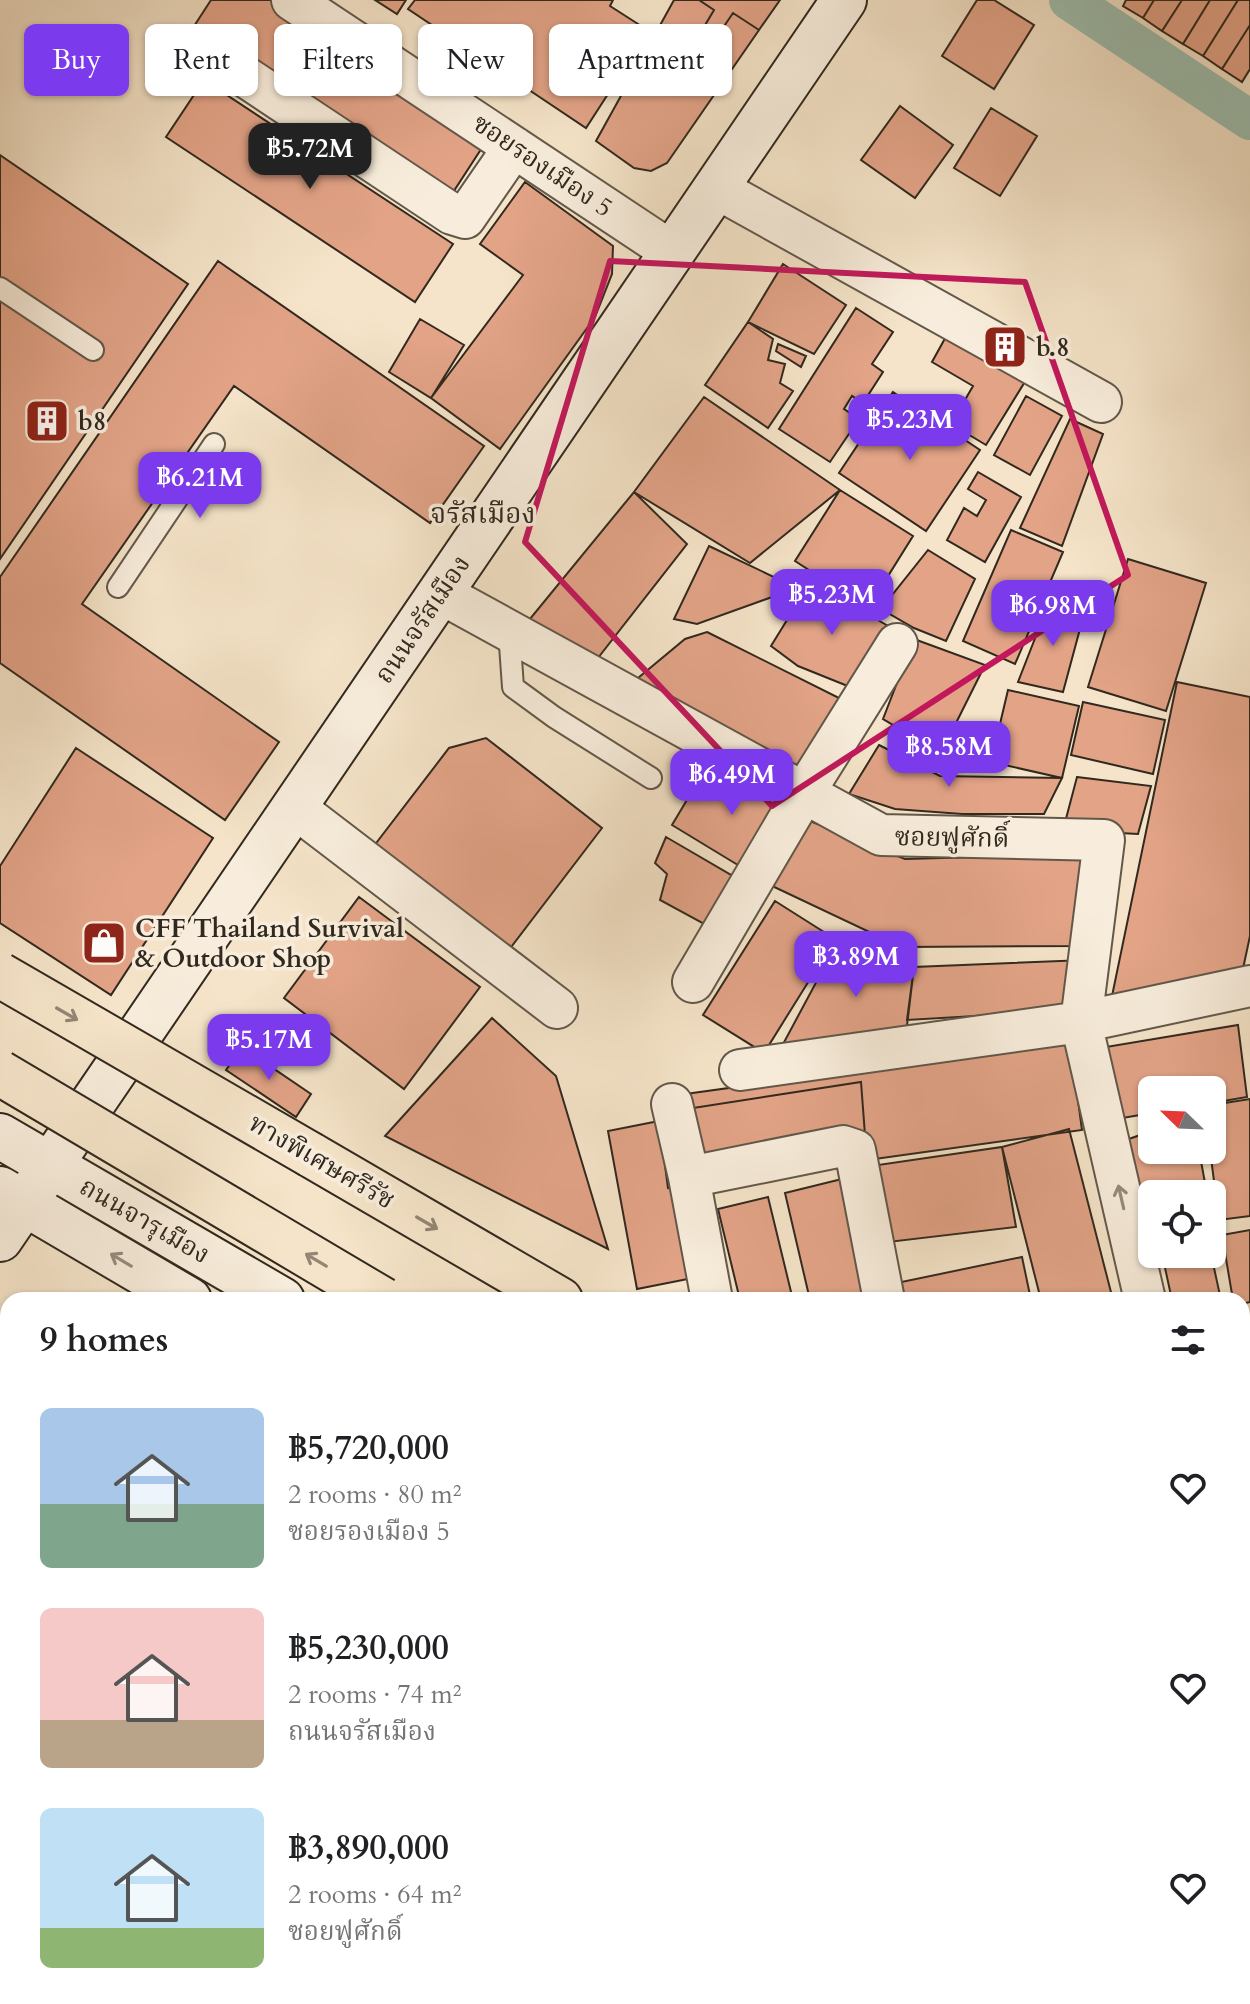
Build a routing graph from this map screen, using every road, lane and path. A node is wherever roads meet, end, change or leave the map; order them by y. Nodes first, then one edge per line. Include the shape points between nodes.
1 (292, 0) edge
2 (844, 0) edge
3 (258, 85) edge
4 (514, 147) junction
5 (716, 188) junction
6 (672, 252) junction
7 (0, 288) edge
8 (93, 350) dead end
9 (1101, 402) dead end
10 (214, 444) dead end
11 (118, 587) dead end
12 (440, 593) junction
13 (509, 631) junction
14 (897, 644) dead end
15 (651, 778) dead end
16 (804, 793) junction
17 (294, 807) junction
18 (0, 975) edge
19 (693, 982) dead end
20 (1250, 986) edge
21 (557, 1008) dead end
22 (1081, 1022) junction
23 (740, 1070) dead end
24 (0, 1073) edge
25 (672, 1104) dead end
26 (0, 1136) edge
27 (50, 1164) junction
28 (689, 1177) junction
29 (12, 1196) edge
30 (0, 1239) edge
31 (175, 1292) edge
32 (268, 1292) edge
33 (370, 1292) edge
34 (546, 1292) edge
35 (711, 1292) edge
36 (882, 1292) edge
37 (1143, 1292) edge

1 - 4 street, ซอยรองเมือง 5
2 - 5 street, ถนนจรัสเมือง
3 - 4 street via 465,218
4 - 6 street, ซอยรองเมือง 5
5 - 6 street, ถนนจรัสเมือง
5 - 9 street
6 - 12 street, ถนนจรัสเมือง
7 - 8 lane
10 - 11 lane
12 - 13 street, ซอยฟูศักดิ์
12 - 17 street, ถนนจรัสเมือง
13 - 15 lane via 513,687
13 - 16 street, ซอยฟูศักดิ์
14 - 16 street
16 - 19 street
16 - 22 street, ซอยฟูศักดิ์ via 881,835 1104,840
17 - 21 street
17 - 27 street, ถนนจรัสเมือง
18 -> 34 highway, ทางพิเศษศรีรัช, bridge
20 - 22 street
22 - 23 street
37 -> 22 street
33 -> 24 highway, bridge
25 - 28 street
26 - 27 street, ถนนจารุเมือง
27 - 29 street, ถนนจรัสเมือง
27 - 32 street, ถนนจารุเมือง
28 - 35 street
28 - 36 street via 843,1146 855,1150
29 - 30 street, ถนนจรัสเมือง
31 -> 29 street, ถนนจารุเมือง

